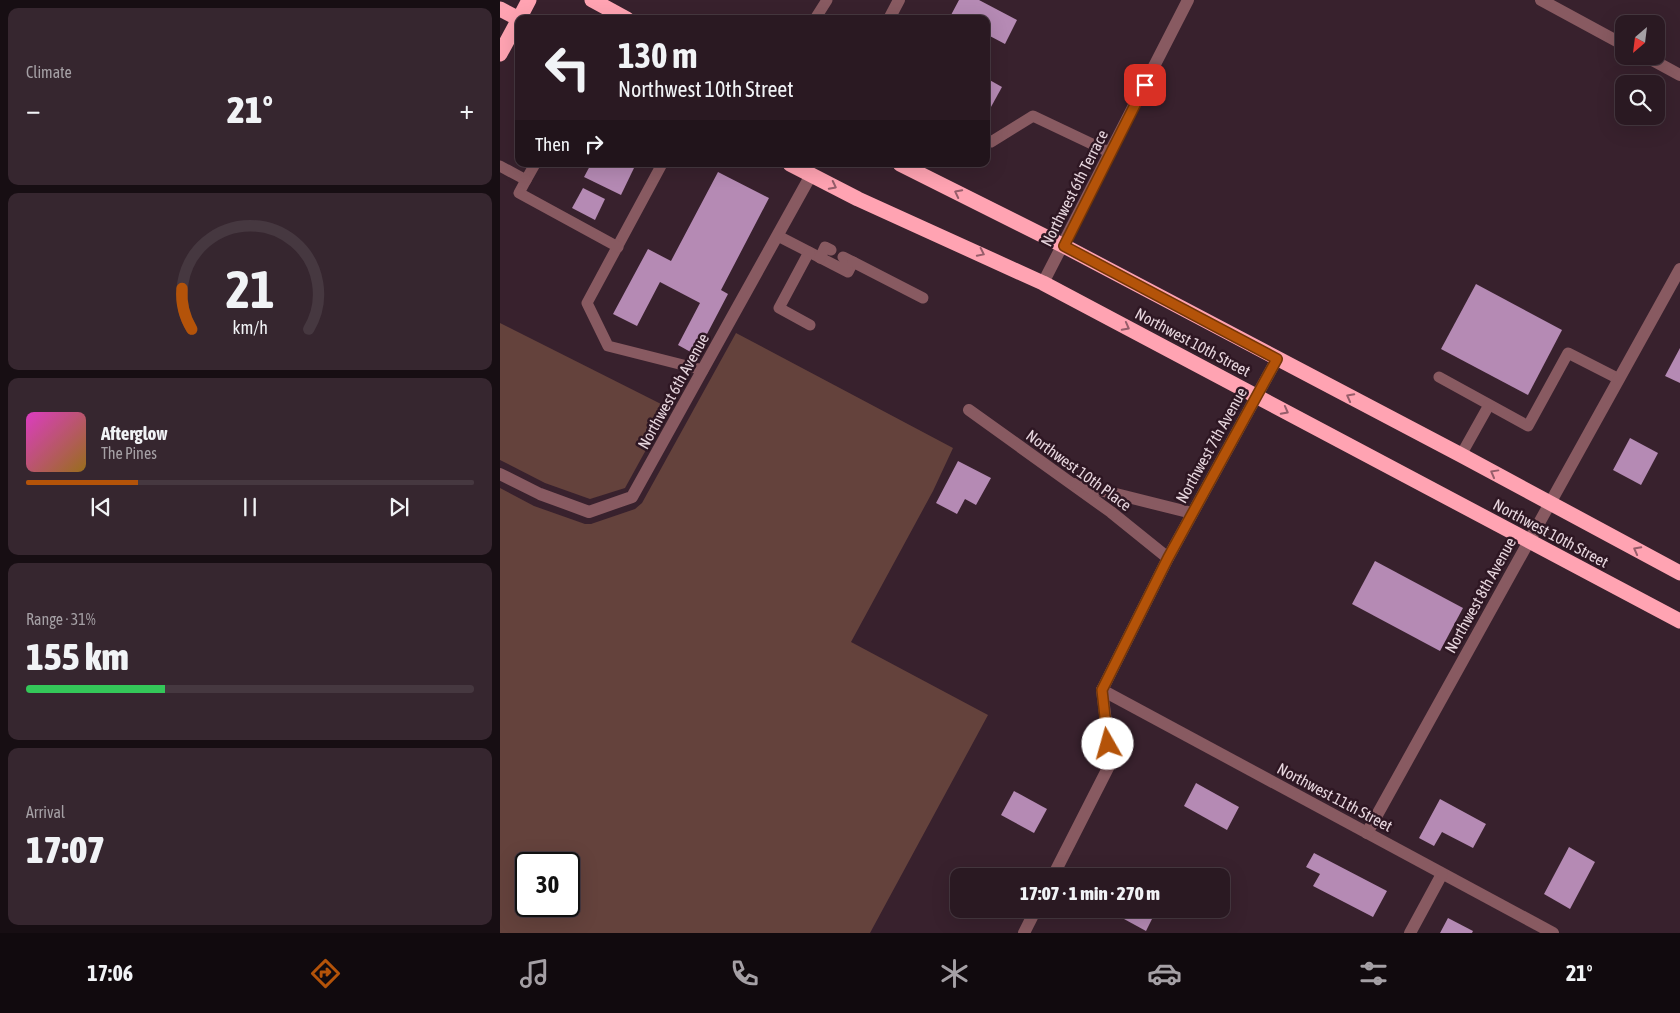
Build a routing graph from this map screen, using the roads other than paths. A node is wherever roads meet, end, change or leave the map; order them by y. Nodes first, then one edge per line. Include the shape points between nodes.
1 (529, 0) edge
2 (592, 0) edge
3 (827, 0) edge
4 (899, 0) edge
5 (1188, 0) edge
6 (1541, 0) edge
7 (500, 9) edge
8 (521, 15) edge
9 (620, 15) edge
10 (818, 15) edge
11 (892, 15) edge
12 (515, 17) edge
13 (515, 26) edge
14 (1615, 40) edge
15 (500, 54) edge
16 (1661, 65) edge
17 (1680, 76) edge
18 (990, 141) edge
19 (1111, 152) junction
20 (500, 166) edge
21 (532, 167) edge
22 (660, 167) edge
23 (796, 167) edge
24 (906, 167) edge
25 (811, 175) junction
26 (526, 180) junction
27 (778, 236) junction
28 (1064, 246) junction
29 (618, 247) junction
30 (831, 250) dead end
31 (809, 252) junction
32 (820, 258) junction
33 (1680, 269) edge
34 (1043, 283) junction
35 (923, 298) dead end
36 (810, 325) dead end
37 (1277, 359) junction
38 (703, 370) junction
39 (1439, 377) dead end
40 (1619, 379) junction
41 (1258, 396) junction
42 (1489, 405) junction
43 (969, 410) dead end
44 (1461, 455) junction
45 (500, 474) edge
46 (1071, 483) junction
47 (1549, 503) junction
48 (1192, 514) junction
49 (1528, 541) junction
50 (1168, 558) junction
51 (1680, 573) edge
52 (1680, 621) edge
53 (1102, 690) junction
54 (1368, 833) junction
55 (1057, 868) edge
56 (1442, 874) junction
57 (1032, 918) edge
58 (1024, 933) edge
59 (1410, 933) edge
60 (1553, 933) edge

1 - 8 highway
2 - 9 highway
3 - 10 lane
4 - 11 street
5 - 19 street, Northwest 6th Terrace
6 - 14 street
7 - 12 highway
13 - 15 highway
16 - 17 street
18 - 19 lane via 1033,116
19 - 28 street, Northwest 6th Terrace
20 - 26 lane
21 - 26 lane
22 - 29 lane
23 - 25 highway, Northwest 10th Street
28 -> 24 highway, Northwest 10th Street
25 - 27 street, Northwest 6th Avenue
25 -> 34 highway, Northwest 10th Street
26 - 29 lane via 519,193
27 - 31 lane
27 - 38 street, Northwest 6th Avenue
28 - 34 street, Northwest 6th Terrace
28 - 37 highway, Northwest 10th Street
29 - 38 lane via 587,303 608,346
30 - 32 lane via 825,247
31 - 32 lane
31 - 36 lane via 779,308
32 - 35 lane via 848,272 848,259
33 - 40 street, Northwest 8th Avenue
34 -> 41 highway, Northwest 10th Street
37 - 41 street, Northwest 7th Avenue
44 -> 37 highway, Northwest 10th Street
38 - 45 street, Northwest 6th Avenue via 632,498 589,512 540,494
39 - 42 lane
40 - 42 lane via 1568,353 1528,426
40 - 47 street, Northwest 8th Avenue
41 - 48 street, Northwest 7th Avenue
41 -> 49 highway, Northwest 10th Street
42 - 44 lane
43 - 46 street, Northwest 10th Place
47 -> 44 highway, Northwest 10th Street
46 - 48 street
46 - 50 street, Northwest 10th Place
47 - 49 street, Northwest 8th Avenue
51 -> 47 highway, Northwest 10th Street
48 - 50 street, Northwest 7th Avenue
49 - 52 highway, Northwest 10th Street
49 - 54 street, Northwest 8th Avenue
50 - 53 street, Northwest 7th Avenue
53 - 54 street, Northwest 11th Street
53 - 55 street via 1111,762
54 - 56 street, Northwest 11th Street
56 - 59 street
56 - 60 street, Northwest 11th Street
57 - 58 street

